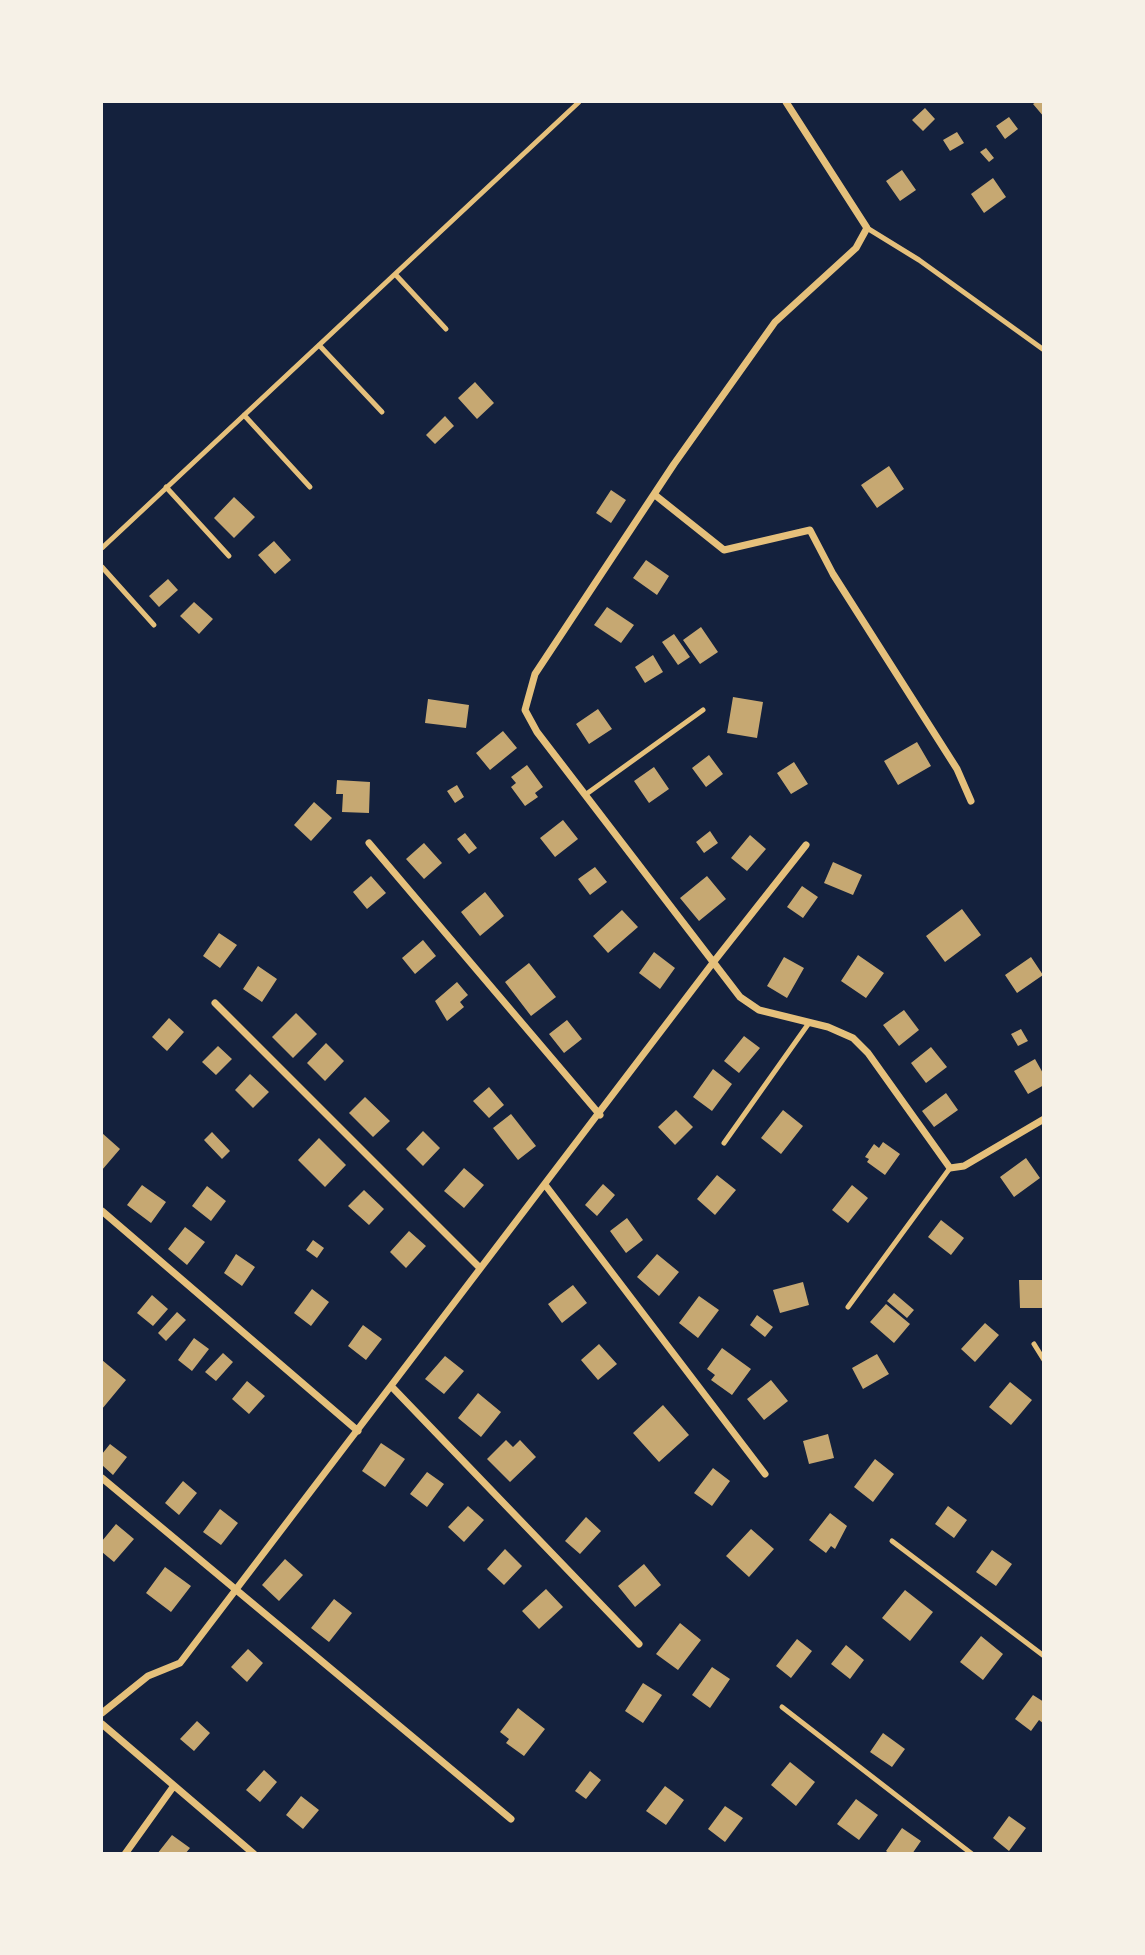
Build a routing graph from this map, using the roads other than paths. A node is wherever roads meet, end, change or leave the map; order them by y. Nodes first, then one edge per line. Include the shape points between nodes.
1 (579, 102) edge
2 (786, 102) edge
3 (866, 228) junction
4 (395, 274) junction
5 (446, 329) dead end
6 (319, 345) junction
7 (1044, 350) edge
8 (383, 411) dead end
9 (244, 415) junction
10 (310, 487) dead end
11 (166, 488) junction
12 (654, 495) junction
13 (102, 548) edge
14 (229, 556) dead end
15 (102, 567) edge
16 (153, 625) dead end
17 (703, 710) dead end
18 (585, 795) junction
19 (971, 801) dead end
20 (369, 843) dead end
21 (806, 845) dead end
22 (712, 964) junction
23 (215, 1003) dead end
24 (809, 1023) junction
25 (600, 1115) junction
26 (1044, 1119) edge
27 (724, 1143) dead end
28 (950, 1168) junction
29 (546, 1186) junction
30 (102, 1211) edge
31 (480, 1268) junction
32 (848, 1307) dead end
33 (1034, 1344) dead end
34 (1044, 1360) edge
35 (392, 1387) junction
36 (358, 1431) junction
37 (765, 1474) dead end
38 (102, 1478) edge
39 (892, 1541) dead end
40 (237, 1590) junction
41 (639, 1644) dead end
42 (1044, 1656) edge
43 (782, 1707) dead end
44 (102, 1713) edge
45 (102, 1724) edge
46 (173, 1787) junction
47 (511, 1819) dead end
48 (125, 1853) edge
49 (254, 1853) edge
50 (972, 1853) edge

1 - 4 lane
2 - 3 street
3 - 7 lane via 919,260
3 - 12 street via 856,248 775,322
4 - 5 lane
4 - 6 lane
6 - 8 lane
6 - 9 lane
9 - 10 lane
9 - 11 lane
11 - 13 lane
11 - 14 lane
12 - 18 street via 535,674 525,710
12 - 19 street via 724,550 810,530 957,769
15 - 16 lane
17 - 18 lane
18 - 22 street
20 - 25 street
21 - 22 street
22 - 24 street via 740,997 759,1010
22 - 25 street
23 - 31 street
24 - 27 lane
24 - 28 street via 853,1038
25 - 29 street
26 - 28 street via 964,1166
28 - 32 lane
29 - 31 street
29 - 37 street
30 - 36 street
31 - 35 street
33 - 34 lane
35 - 36 street
35 - 41 street
36 - 40 street
38 - 40 street
39 - 42 lane
40 - 44 street via 180,1663 148,1676
40 - 47 street
43 - 50 lane
45 - 46 street
46 - 48 street
46 - 49 street

